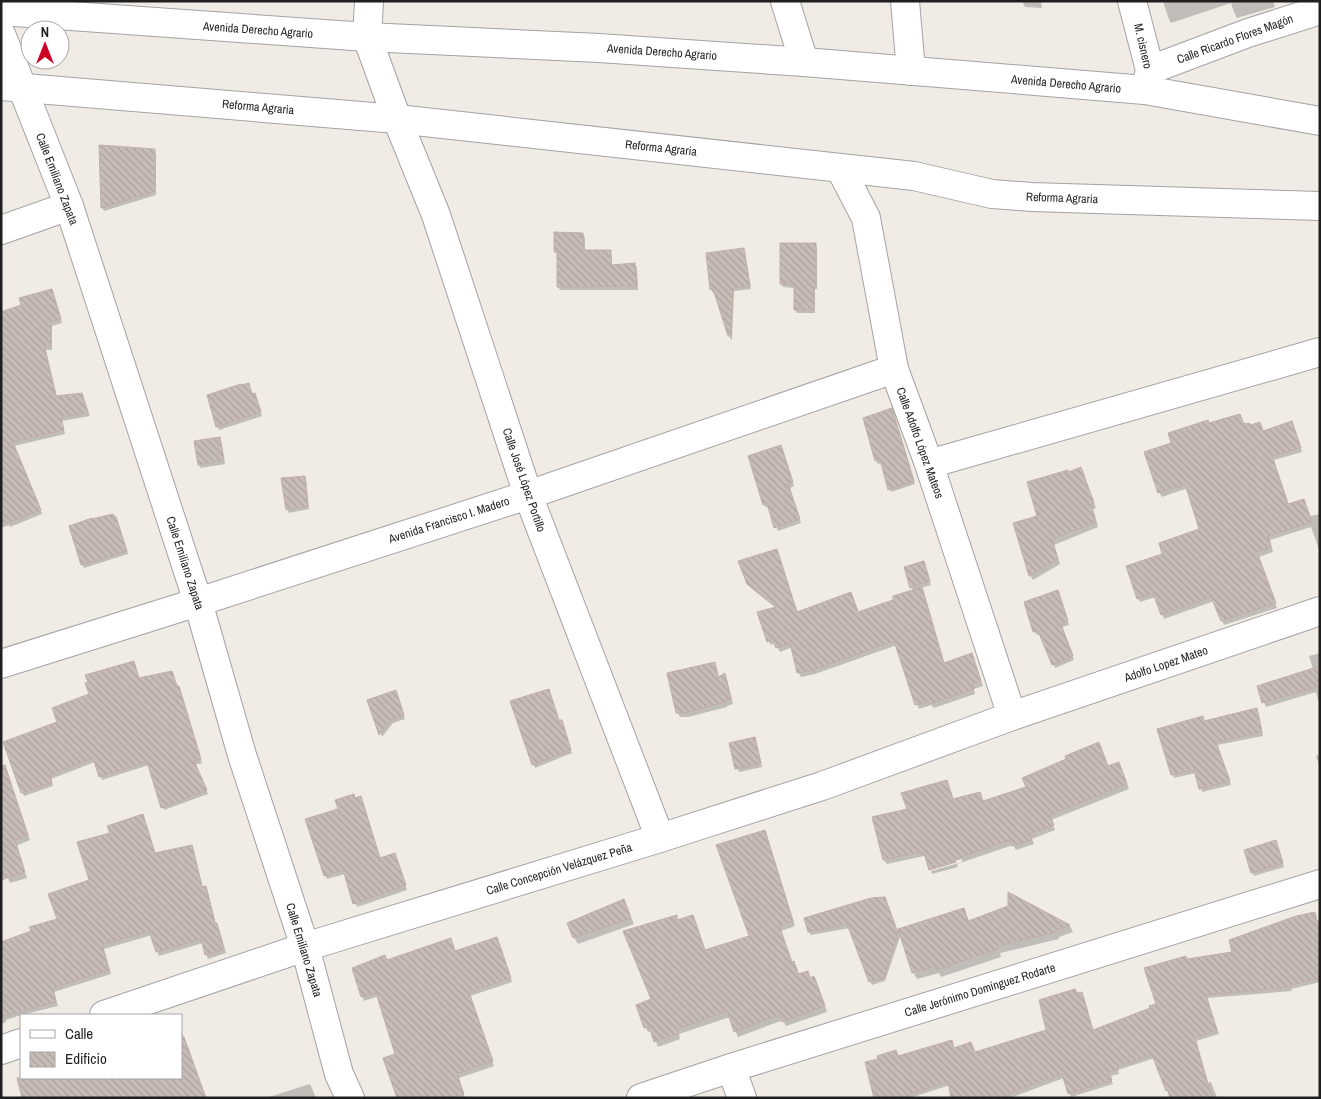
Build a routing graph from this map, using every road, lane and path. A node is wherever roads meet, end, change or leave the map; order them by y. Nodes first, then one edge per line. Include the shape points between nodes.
1 (369, 1) edge
2 (785, 1) edge
3 (905, 1) edge
4 (1132, 1) edge
5 (1316, 7) edge
6 (1, 11) edge
7 (1, 34) edge
8 (367, 37) junction
9 (804, 62) junction
10 (911, 71) junction
11 (1148, 80) junction
12 (11, 87) edge
13 (397, 119) junction
14 (1320, 121) edge
15 (840, 168) junction
16 (69, 206) junction
17 (1320, 206) edge
18 (1, 230) edge
19 (1320, 352) edge
20 (894, 369) junction
21 (929, 464) junction
22 (528, 495) junction
23 (198, 602) junction
24 (1320, 611) edge
25 (1, 664) edge
26 (1012, 716) junction
27 (660, 838) junction
28 (1320, 884) edge
29 (305, 947) junction
30 (107, 1014) edge
31 (20, 1043) edge
32 (1, 1050) edge
33 (731, 1068) junction
34 (350, 1098) edge
35 (641, 1098) edge
36 (742, 1098) edge

1 - 8 street
2 - 9 street
3 - 10 street
4 - 11 street, M. cisnero
5 - 11 street, Calle Ricardo Flores Magón via 1248,33
6 - 8 street, Avenida Derecho Agrario
7 - 12 street, Calle Emiliano Zapata
8 - 9 street, Avenida Derecho Agrario
8 - 13 street, Calle José López Portillo
9 - 10 street, Avenida Derecho Agrario
10 - 11 street, Avenida Derecho Agrario
11 - 14 street, Avenida Derecho Agrario
12 - 13 street, Reforma Agraria
12 - 16 street, Calle Emiliano Zapata
13 - 15 street, Reforma Agraria
13 - 22 street, Calle José López Portillo via 436,215
15 - 17 street, Reforma Agraria via 914,176 992,194
15 - 20 street, Calle Adolfo López Mateos via 866,218
16 - 18 street
16 - 23 street, Calle Emiliano Zapata
19 - 21 street
20 - 21 street, Calle Adolfo López Mateos
20 - 22 street, Avenida Francisco I. Madero
21 - 26 street, Calle Adolfo López Mateos
22 - 23 street, Avenida Francisco I. Madero
22 - 27 street, Calle José López Portillo
23 - 25 street, Avenida Francisco I. Madero
23 - 29 street, Calle Emiliano Zapata via 242,755
24 - 26 street, Adolfo Lopez Mateo
26 - 27 street, Calle Concepción Velázquez Peña via 822,786
27 - 29 street, Calle Concepción Velázquez Peña
28 - 33 street, Calle Jerónimo Domínguez Rodarte
29 - 30 street, Calle Concepción Velázquez Peña
29 - 34 street, Calle Emiliano Zapata via 339,1074
31 - 32 street
33 - 35 street, Calle Jerónimo Domínguez Rodarte
33 - 36 street

